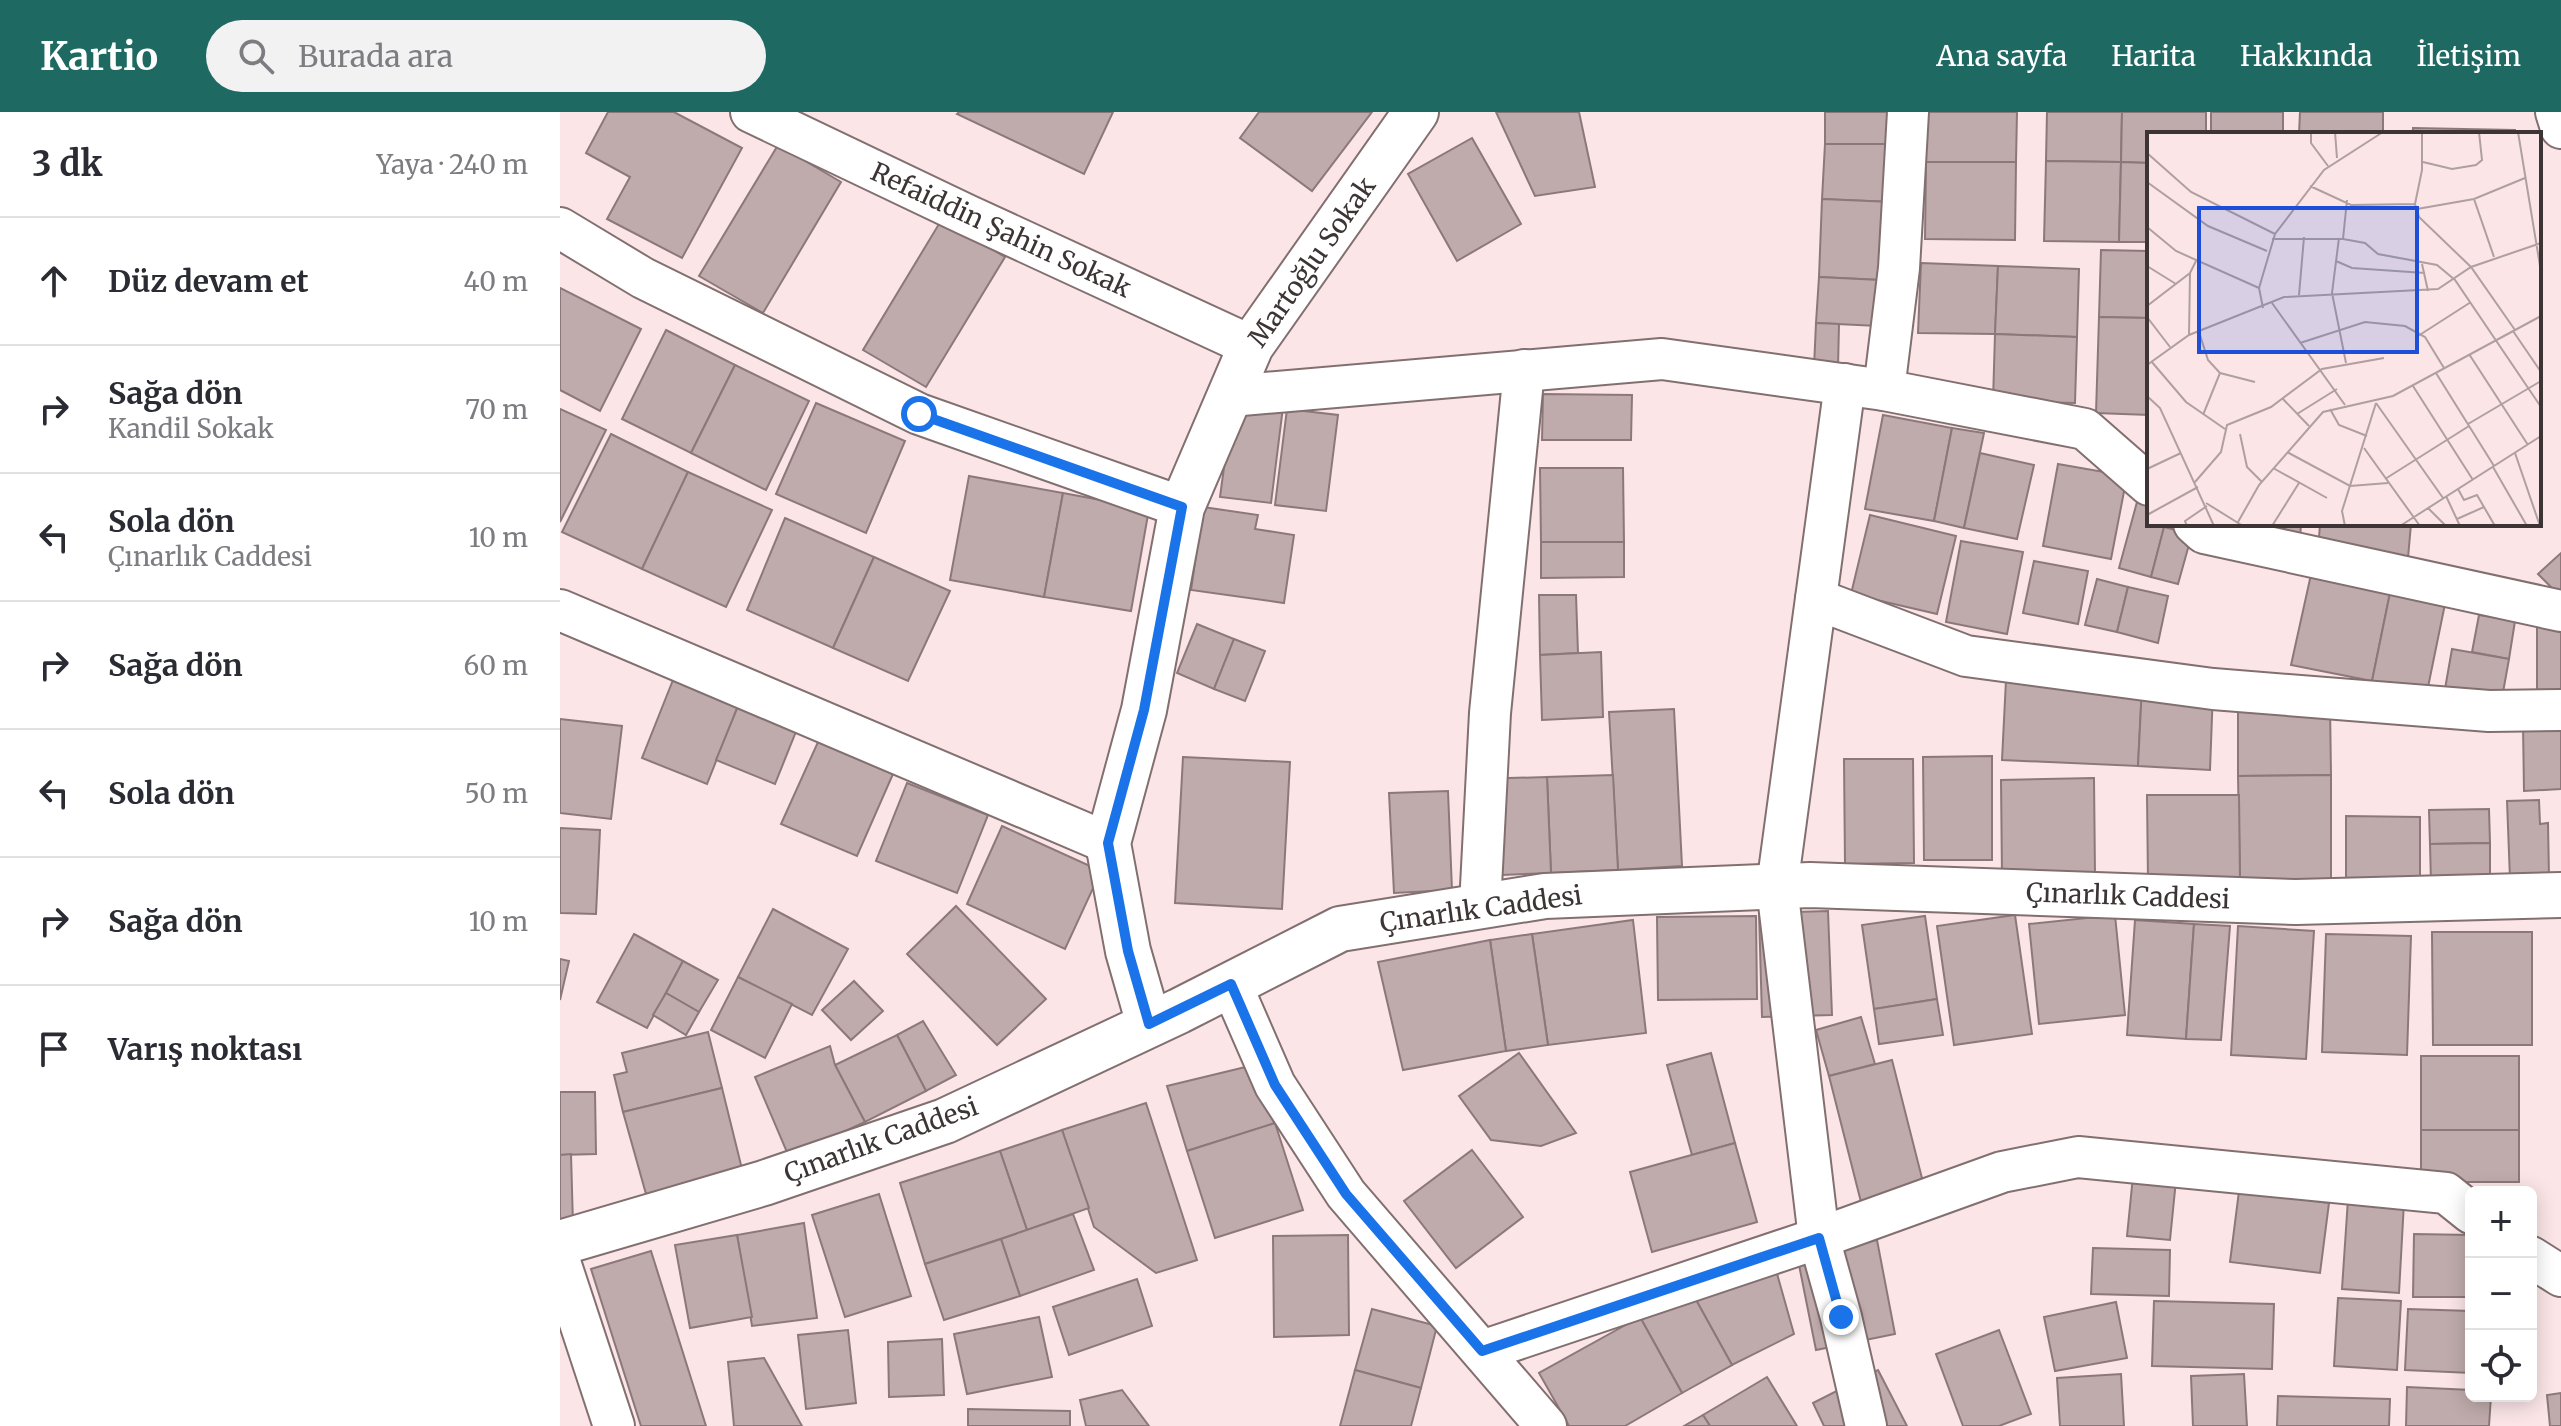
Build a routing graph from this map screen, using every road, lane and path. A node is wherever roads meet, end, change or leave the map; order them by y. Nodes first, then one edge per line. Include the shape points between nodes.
1 (751, 112) edge
2 (1416, 112) edge
3 (1908, 112) edge
4 (560, 228) edge
5 (1251, 346) junction
6 (1524, 370) junction
7 (1864, 387) junction
8 (1230, 396) junction
9 (2147, 483) edge
10 (1182, 507) junction
11 (2196, 526) edge
12 (1816, 599) junction
13 (560, 610) edge
14 (2561, 611) edge
15 (2561, 710) edge
16 (1108, 843) junction
17 (1777, 887) junction
18 (2561, 895) edge
19 (1480, 906) junction
20 (1231, 984) junction
21 (1149, 1024) junction
22 (2465, 1208) edge
23 (1819, 1238) junction
24 (560, 1243) edge
25 (2533, 1258) edge
26 (560, 1262) edge
27 (2561, 1276) edge
28 (1482, 1351) junction
29 (614, 1426) edge
30 (1546, 1426) edge
31 (1866, 1426) edge

1 - 5 street, Refaiddin Şahin Sokak
2 - 5 street, Martoğlu Sokak
3 - 7 street via 1899,268
4 - 10 street via 643,278 919,414
5 - 8 street, Martoğlu Sokak
6 - 7 street via 1662,359
6 - 8 street
6 - 19 street via 1490,713
7 - 9 street via 2085,429
7 - 12 street
8 - 10 street, Martoğlu Sokak
10 - 16 street, Martoğlu Sokak via 1144,710
11 - 14 street via 2204,533
12 - 15 street via 1966,656 2213,689 2489,711
12 - 17 street
13 - 16 street
16 - 21 street via 1128,951
17 - 18 street, Çınarlık Caddesi via 2296,902
17 - 19 street, Çınarlık Caddesi via 1545,896
17 - 23 street
19 - 20 street, Çınarlık Caddesi via 1340,929
20 - 21 street, Çınarlık Caddesi
20 - 28 street via 1275,1085 1346,1194
21 - 24 street, Çınarlık Caddesi via 945,1121 764,1183
22 - 23 street via 2446,1193 2078,1157 2002,1172
23 - 28 street
23 - 31 street
25 - 27 street
26 - 29 street
28 - 30 street

